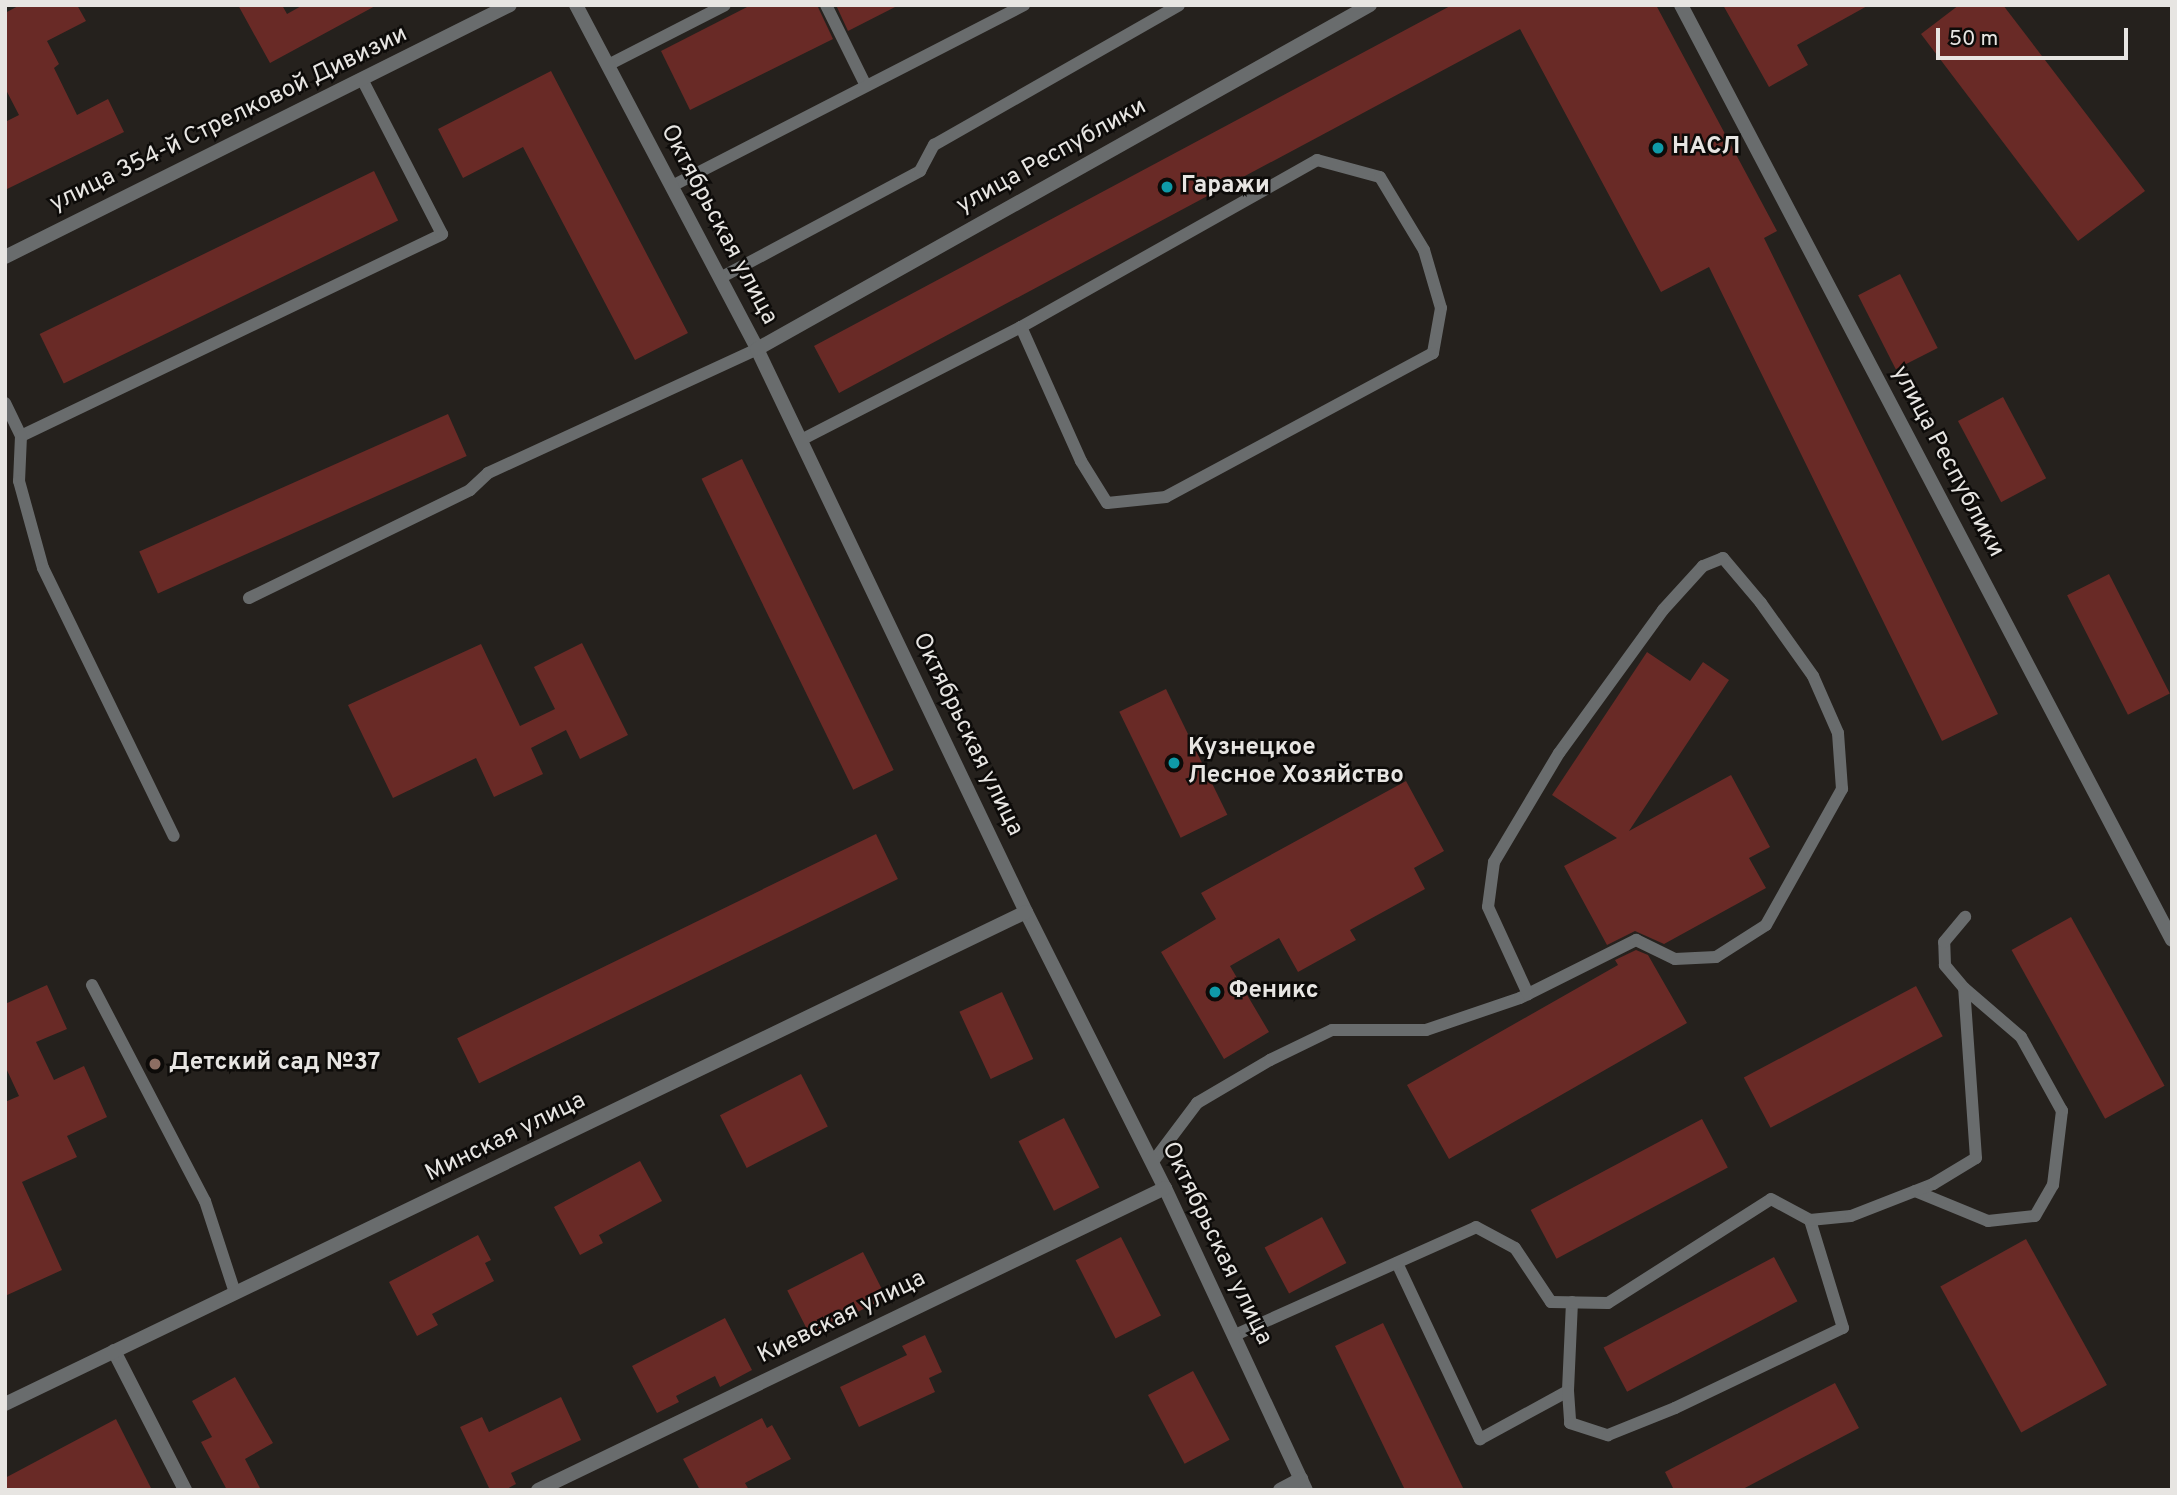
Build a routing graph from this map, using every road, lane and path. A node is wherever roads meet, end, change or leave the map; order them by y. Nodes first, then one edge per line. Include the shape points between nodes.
1 (510, 5) edge
2 (576, 5) edge
3 (725, 5) edge
4 (826, 5) edge
5 (1024, 5) edge
6 (1179, 5) edge
7 (1370, 5) edge
8 (1681, 5) edge
9 (608, 65) junction
10 (362, 79) junction
11 (866, 86) junction
12 (672, 186) junction
13 (5, 257) edge
14 (720, 278) junction
15 (1021, 327) junction
16 (757, 349) junction
17 (5, 403) edge
18 (21, 436) junction
19 (801, 440) junction
20 (249, 598) dead end
21 (174, 836) dead end
22 (1026, 912) junction
23 (1965, 916) dead end
24 (2172, 940) edge
25 (92, 985) dead end
26 (1964, 988) junction
27 (1528, 994) junction
28 (1153, 1163) junction
29 (1165, 1188) junction
30 (1915, 1191) junction
31 (1810, 1220) junction
32 (1397, 1263) junction
33 (235, 1293) junction
34 (1572, 1302) junction
35 (1235, 1335) junction
36 (114, 1351) junction
37 (1568, 1391) junction
38 (5, 1404) edge
39 (1304, 1485) edge
40 (186, 1490) edge
41 (538, 1490) edge
42 (1280, 1490) edge

1 - 10 street, улица 354-й Стрелковой Дивизии
2 - 9 street, Октябрьская улица
3 - 9 lane
4 - 11 lane
5 - 11 lane
6 - 14 lane via 934,145 919,171
7 - 16 street, улица Республики
8 - 24 street, улица Республики
9 - 12 street, Октябрьская улица
10 - 13 street, улица 354-й Стрелковой Дивизии
10 - 18 lane via 442,234
11 - 12 lane
12 - 14 street, Октябрьская улица
14 - 16 street, Октябрьская улица
15 - 15 lane via 1317,160 1380,177 1424,250 1441,308 1433,353 1166,497 1107,502 1081,461
15 - 19 lane
16 - 19 street, Октябрьская улица
16 - 20 lane via 488,473 470,490
17 - 18 lane
18 - 21 lane via 19,481 43,568
19 - 22 street, Октябрьская улица
22 - 28 street, Октябрьская улица
22 - 33 street, Минская улица
23 - 26 lane via 1944,942 1945,965
25 - 33 lane via 205,1201
26 - 30 lane via 1976,1158
26 - 30 lane via 2021,1037 2062,1111 2053,1185 2035,1216 1988,1221
27 - 27 lane via 1636,940 1675,960 1716,957 1766,925 1842,789 1838,733 1813,676 1723,558 1703,566 1663,610 1559,753 1494,862 1488,908
27 - 28 lane via 1426,1030 1332,1030 1197,1103
28 - 29 street, Октябрьская улица
29 - 35 street, Октябрьская улица
29 - 41 street, Киевская улица
30 - 31 lane via 1851,1216
31 - 34 lane via 1771,1199 1608,1303
31 - 37 lane via 1843,1328 1608,1435 1570,1423
32 - 34 lane via 1476,1227 1515,1248 1551,1302
32 - 35 lane
32 - 37 lane via 1480,1439
33 - 36 street, Минская улица
34 - 37 lane
35 - 39 street, Октябрьская улица
36 - 38 street, Минская улица
36 - 40 street
39 - 42 street

